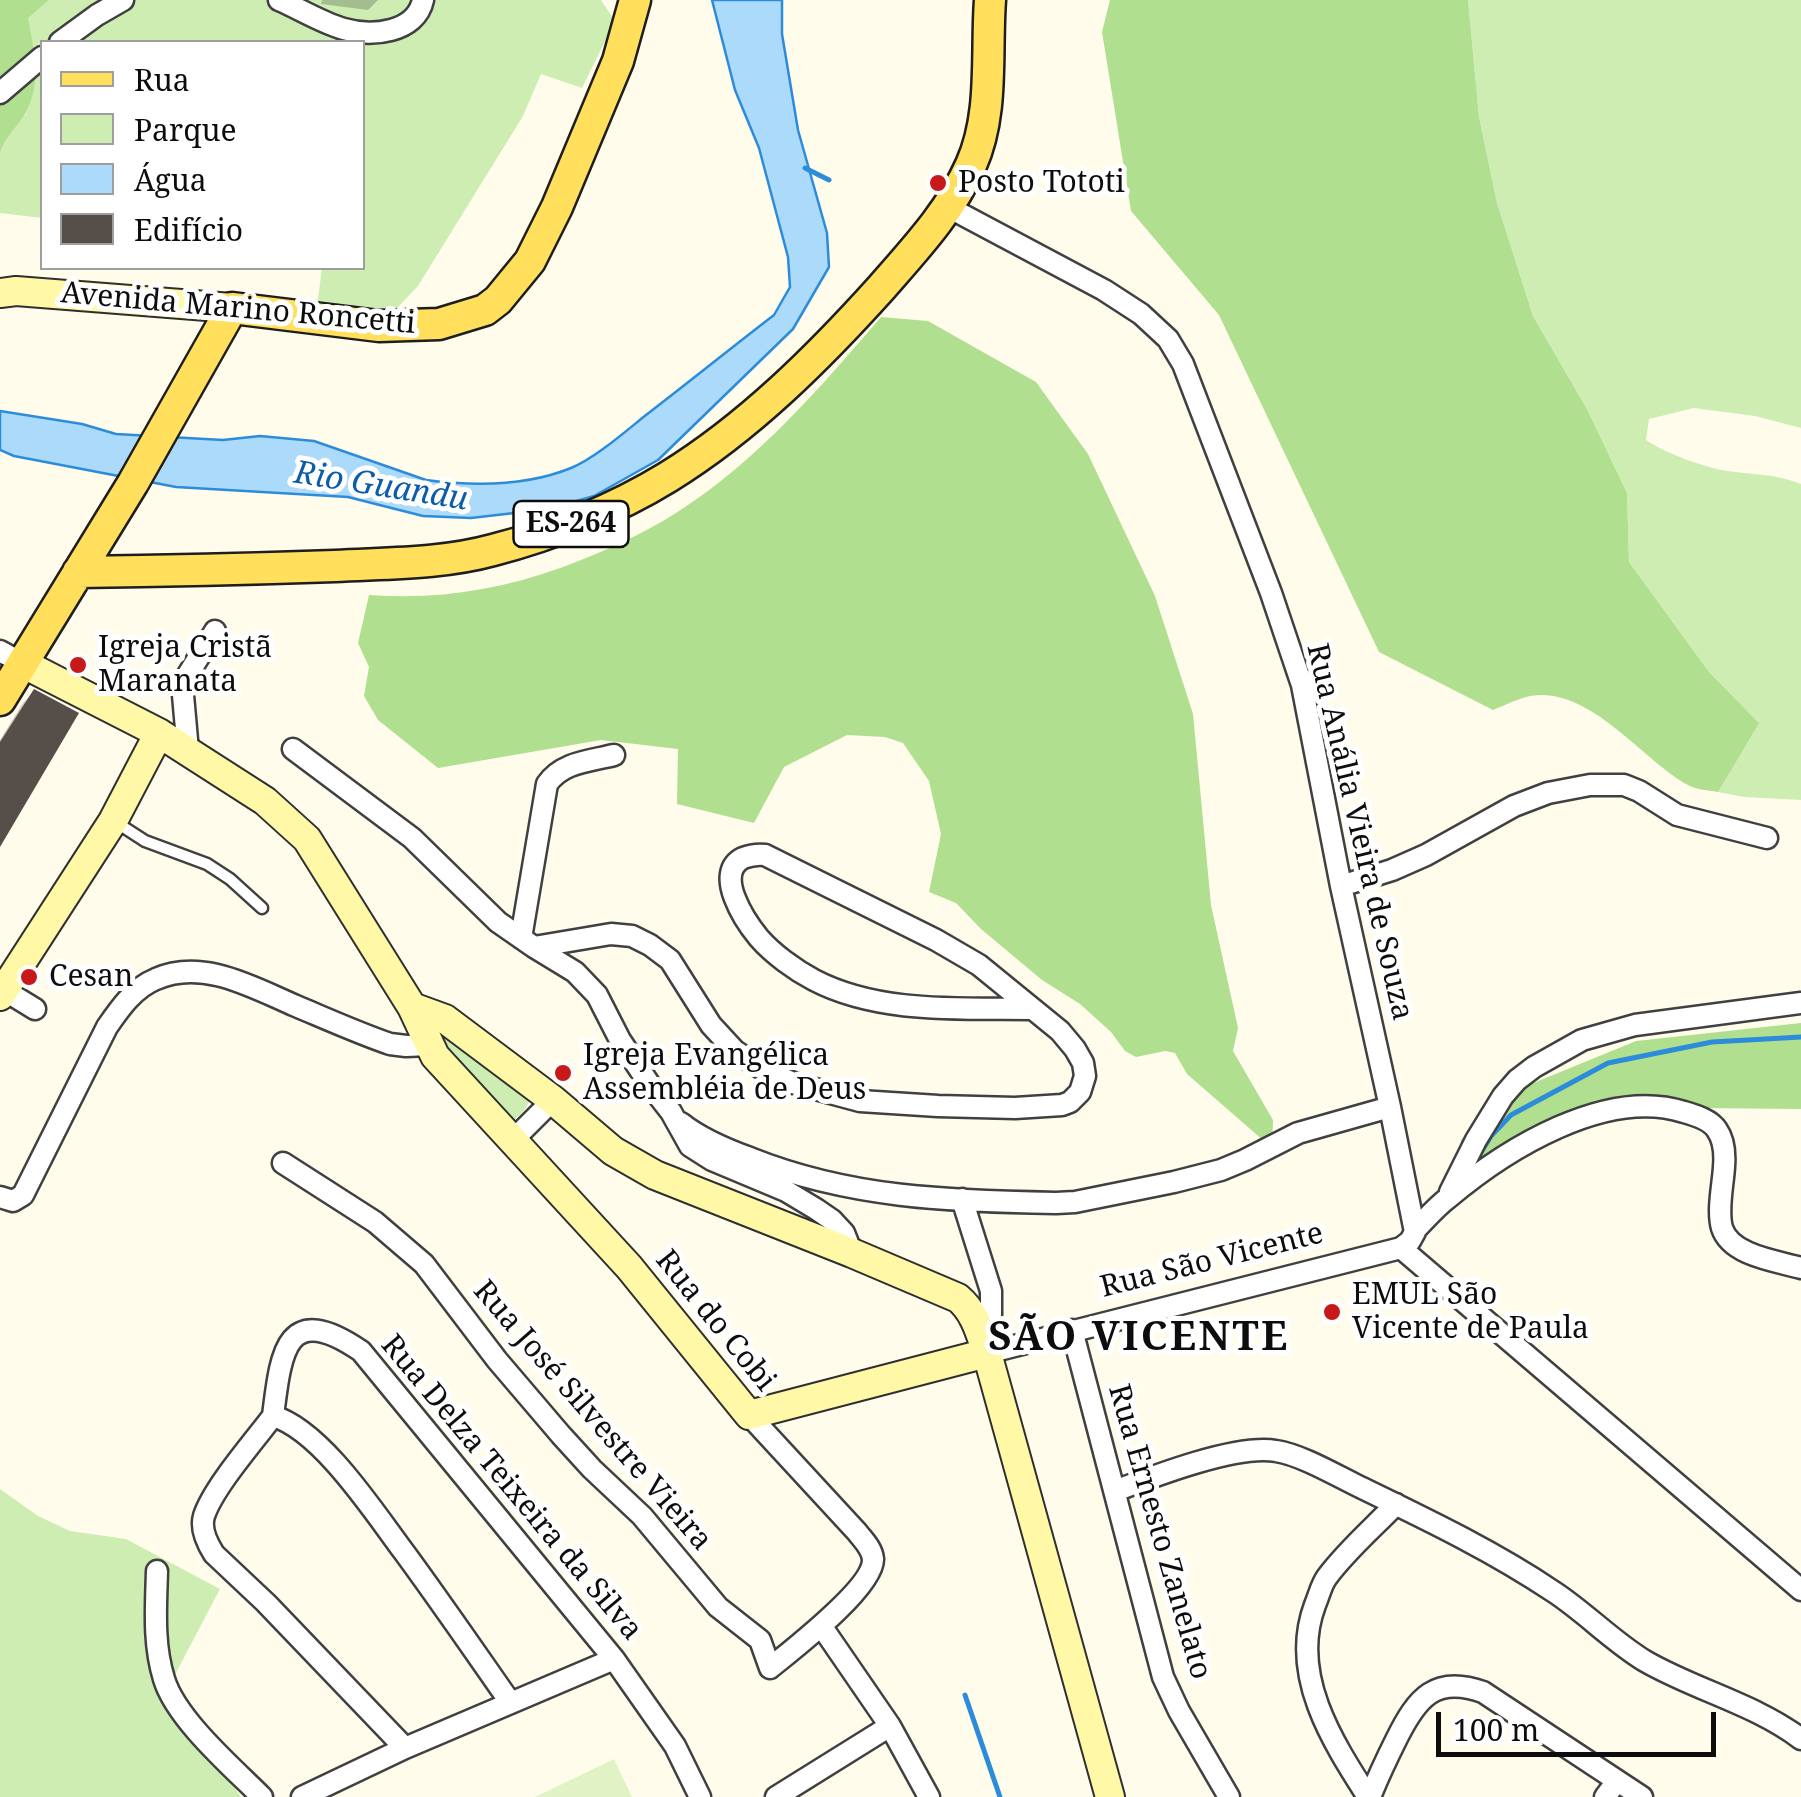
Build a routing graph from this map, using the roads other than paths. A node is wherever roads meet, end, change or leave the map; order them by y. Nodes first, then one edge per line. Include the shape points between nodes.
1 (123, 0) edge
2 (279, 0) edge
3 (423, 0) edge
4 (635, 0) edge
5 (990, 0) edge
6 (63, 40) edge
7 (40, 59) edge
8 (0, 93) edge
9 (948, 207) junction
10 (0, 292) edge
11 (232, 308) junction
12 (78, 572) junction
13 (216, 631) dead end
14 (11, 657) edge
15 (0, 700) edge
16 (160, 733) junction
17 (293, 749) dead end
18 (188, 750) junction
19 (614, 756) dead end
20 (113, 821) junction
21 (1768, 838) dead end
22 (1341, 886) junction
23 (262, 908) dead end
24 (528, 943) junction
25 (4, 983) edge
26 (1801, 1003) edge
27 (412, 1007) junction
28 (34, 1009) dead end
29 (1032, 1009) junction
30 (429, 1045) junction
31 (552, 1100) junction
32 (1390, 1107) junction
33 (675, 1119) junction
34 (513, 1140) junction
35 (282, 1163) dead end
36 (4, 1198) edge
37 (1447, 1198) junction
38 (962, 1199) junction
39 (1415, 1230) junction
40 (1401, 1248) junction
41 (852, 1252) junction
42 (1801, 1268) edge
43 (1072, 1330) junction
44 (983, 1342) junction
45 (749, 1415) junction
46 (273, 1416) junction
47 (1115, 1491) junction
48 (1396, 1504) junction
49 (158, 1571) dead end
50 (1801, 1590) edge
51 (822, 1626) junction
52 (614, 1659) junction
53 (770, 1668) joint
54 (510, 1702) junction
55 (890, 1726) junction
56 (1801, 1739) edge
57 (405, 1748) junction
58 (1611, 1789) edge
59 (328, 1791) edge
60 (262, 1797) edge
61 (302, 1797) edge
62 (700, 1797) edge
63 (776, 1797) edge
64 (929, 1797) edge
65 (1110, 1797) edge
66 (1229, 1797) edge
67 (1369, 1797) edge
68 (1642, 1797) edge

1 - 6 street
2 - 3 street via 345,30 385,31 409,24
4 - 11 main road, Avenida Marino Roncetti via 618,61 557,207 530,262 485,310 439,324 378,326
5 - 9 main road, ES-264 via 982,132
7 - 8 street
9 - 12 main road, ES-264 via 864,308 785,387 665,479 550,533 429,562
9 - 22 street, Rua Anália Vieira de Souza via 1141,314 1183,364 1302,685
10 - 11 main road, Avenida Marino Roncetti
11 - 12 main road
12 - 14 main road
13 - 18 street via 187,676
14 - 15 main road
14 - 16 main road, Rua do Cobi
16 - 18 main road, Rua do Cobi
16 - 20 main road
17 - 24 street via 412,838
18 - 27 main road, Rua do Cobi via 265,801 307,839
19 - 24 street via 571,765 547,784
20 - 23 lane via 207,864
20 - 25 main road
21 - 22 street via 1678,815 1624,785 1590,785 1514,806 1392,870
22 - 32 street, Rua Anália Vieira de Souza
24 - 29 street via 611,934 650,944 670,960 735,1052 793,1084 860,1101 1015,1108 1070,1102 1083,1086 1084,1063
24 - 33 street via 575,972 596,995
25 - 28 street
26 - 37 street via 1636,1024 1582,1040 1534,1067 1503,1096
27 - 30 main road, Rua do Cobi
27 - 31 main road via 445,1019
29 - 29 street via 936,940 765,855 736,862 730,878 734,897 758,937 812,979 888,1003
30 - 34 main road, Rua do Cobi
30 - 36 street via 390,1044 220,976 157,978 121,1006 107,1027 29,1186 18,1199
31 - 34 street
31 - 41 main road via 655,1176
32 - 38 street via 1298,1133 1221,1170 1174,1182 1056,1204
32 - 39 street, Rua Anália Vieira de Souza
33 - 38 street via 738,1154 819,1181 880,1194
33 - 41 street via 698,1152 832,1220
34 - 45 main road, Rua do Cobi via 629,1267
35 - 53 street, Rua José Silvestre Vieira via 375,1222 424,1264 592,1469 718,1606 760,1640
37 - 39 street
37 - 42 street via 1566,1124 1625,1107 1667,1106 1718,1130 1725,1156 1720,1218 1726,1237 1751,1254
38 - 44 street via 991,1291
39 - 40 street
40 - 43 street, Rua São Vicente
40 - 50 street
41 - 44 main road via 958,1298
43 - 44 street, Rua São Vicente
43 - 47 street, Rua Ernesto Zanelato
44 - 45 main road, Rua São Vicente
44 - 65 main road
45 - 51 street, Rua do Cobi via 871,1551 870,1571
46 - 52 street, Rua Delza Teixeira da Silva via 292,1337 326,1331 361,1351
46 - 54 street via 307,1436 358,1490
46 - 57 street via 204,1515 203,1529 214,1554
47 - 48 street via 1251,1450 1278,1451
47 - 66 street, Rua Ernesto Zanelato via 1163,1677
48 - 56 street via 1544,1585 1644,1660
48 - 67 street via 1325,1580 1306,1649 1321,1712
49 - 60 street via 156,1626 170,1695
51 - 53 street, Rua do Cobi
51 - 55 street
52 - 54 street
52 - 62 street, Rua Delza Teixeira da Silva
54 - 57 street
55 - 63 street
55 - 64 street
57 - 59 street
58 - 67 street via 1482,1692 1454,1685 1434,1690 1409,1714
58 - 68 street
59 - 61 street

